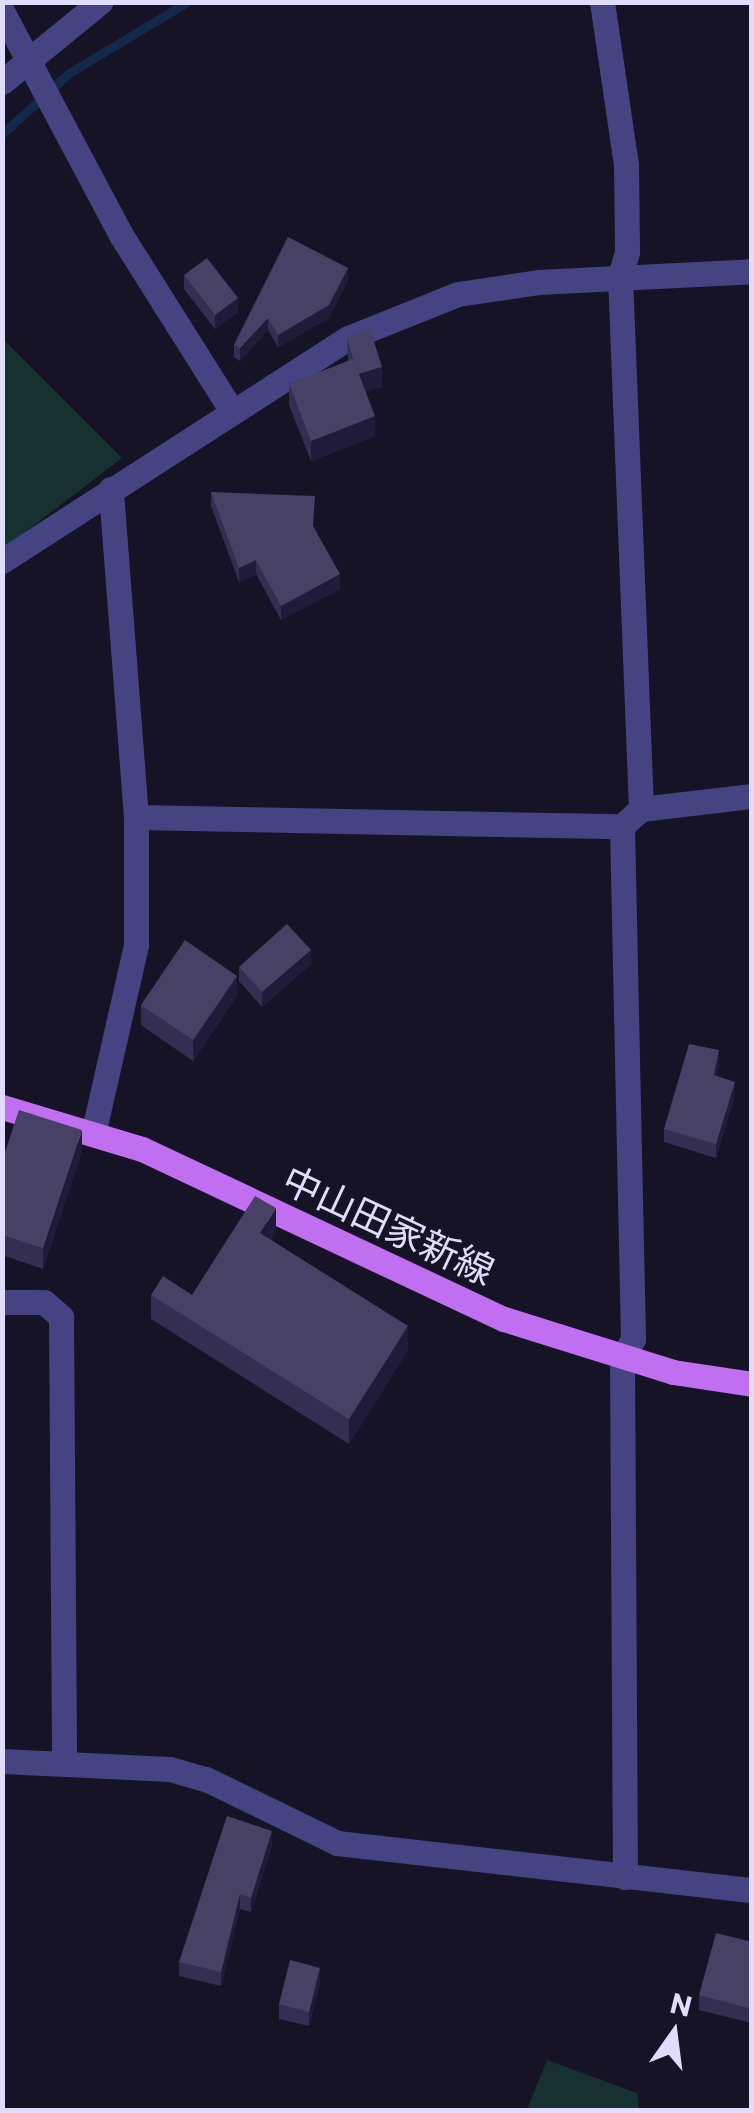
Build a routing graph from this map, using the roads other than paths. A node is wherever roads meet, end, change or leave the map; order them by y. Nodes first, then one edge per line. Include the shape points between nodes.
1 (100, 2) edge
2 (602, 2) edge
3 (2, 11) edge
4 (25, 58) junction
5 (2, 82) edge
6 (752, 272) edge
7 (620, 276) junction
8 (232, 410) junction
9 (112, 489) junction
10 (2, 562) edge
11 (752, 796) edge
12 (136, 817) junction
13 (632, 818) junction
14 (2, 1107) edge
15 (94, 1130) junction
16 (2, 1302) edge
17 (622, 1358) junction
18 (752, 1384) edge
19 (64, 1760) junction
20 (2, 1762) edge
21 (625, 1877) junction
22 (752, 1890) edge

1 - 4 street
2 - 7 street via 626,165 627,252
3 - 4 street
4 - 5 street
4 - 8 street via 121,235
6 - 7 street
7 - 8 street via 458,294 348,338
7 - 13 street
8 - 9 street
9 - 10 street
9 - 12 street
11 - 13 street
12 - 13 street
12 - 15 street via 136,945
13 - 17 street via 633,1339
14 - 15 main road, 中山田家新線
15 - 17 main road, 中山田家新線 via 504,1319
16 - 19 street via 44,1302 61,1317
17 - 18 main road, 中山田家新線
17 - 21 street
19 - 20 street
19 - 21 street via 170,1768 206,1779 336,1844
21 - 22 street

